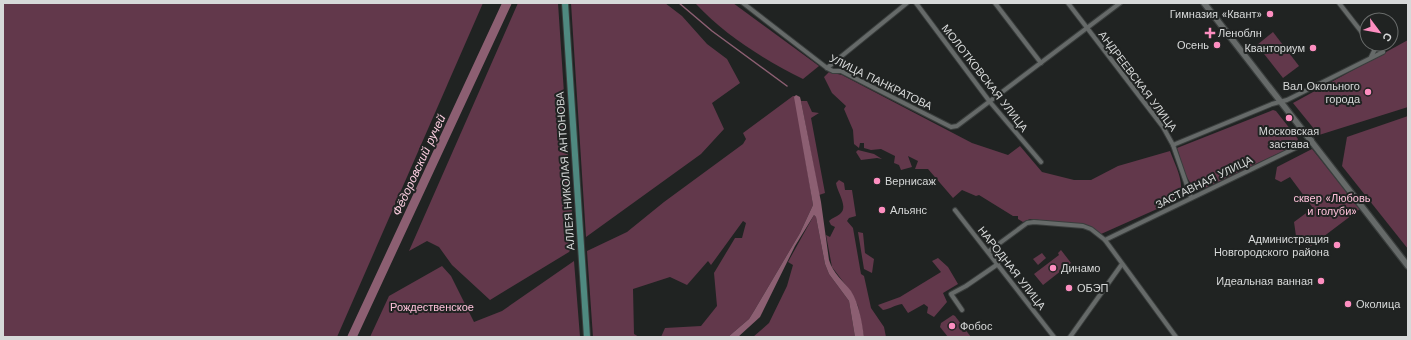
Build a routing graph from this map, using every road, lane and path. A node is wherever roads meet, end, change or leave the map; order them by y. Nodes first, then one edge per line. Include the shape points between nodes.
1 (564, 3) edge
2 (743, 3) edge
3 (907, 3) edge
4 (916, 3) edge
5 (995, 3) edge
6 (1068, 3) edge
7 (1120, 3) edge
8 (1204, 3) edge
9 (1339, 3) edge
10 (1087, 28) junction
11 (1359, 29) edge
12 (1374, 52) edge
13 (1383, 52) dead end
14 (1369, 58) junction
15 (1041, 63) junction
16 (827, 68) junction
17 (1282, 101) junction
18 (990, 102) junction
19 (1312, 140) junction
20 (1173, 145) junction
21 (1041, 162) dead end
22 (1191, 198) junction
23 (955, 210) dead end
24 (1104, 239) junction
25 (989, 251) junction
26 (998, 264) junction
27 (1122, 264) junction
28 (1408, 266) edge
29 (962, 310) dead end
30 (587, 337) edge
31 (1054, 337) edge
32 (1070, 337) edge
33 (1176, 337) edge

1 - 30 main road, АЛЛЕЯ НИКОЛАЯ АНТОНОВА
2 - 16 street, УЛИЦА ПАНКРАТОВА
3 - 16 street
4 - 18 street, МОЛОТКОВСКАЯ УЛИЦА
5 - 15 street
6 - 10 street, АНДРЕЕВСКАЯ УЛИЦА
7 - 10 street
8 - 17 main road
9 - 11 street
10 - 15 street
10 - 20 street, АНДРЕЕВСКАЯ УЛИЦА via 1163,127
12 - 14 street
13 - 14 street
14 - 17 street
15 - 18 street
16 - 18 street, УЛИЦА ПАНКРАТОВА via 841,71 951,127 957,126
17 - 19 main road
17 - 20 street
18 - 21 street, МОЛОТКОВСКАЯ УЛИЦА
19 - 22 street, ЗАСТАВНАЯ УЛИЦА
19 - 28 main road
20 - 22 street, АНДРЕЕВСКАЯ УЛИЦА
22 - 24 street, ЗАСТАВНАЯ УЛИЦА
23 - 25 street, НАРОДНАЯ УЛИЦА
24 - 25 street via 1083,226 1034,222 1023,225
24 - 27 street
25 - 26 street, НАРОДНАЯ УЛИЦА
26 - 29 street via 951,294
26 - 31 street, НАРОДНАЯ УЛИЦА
27 - 32 street
27 - 33 street

